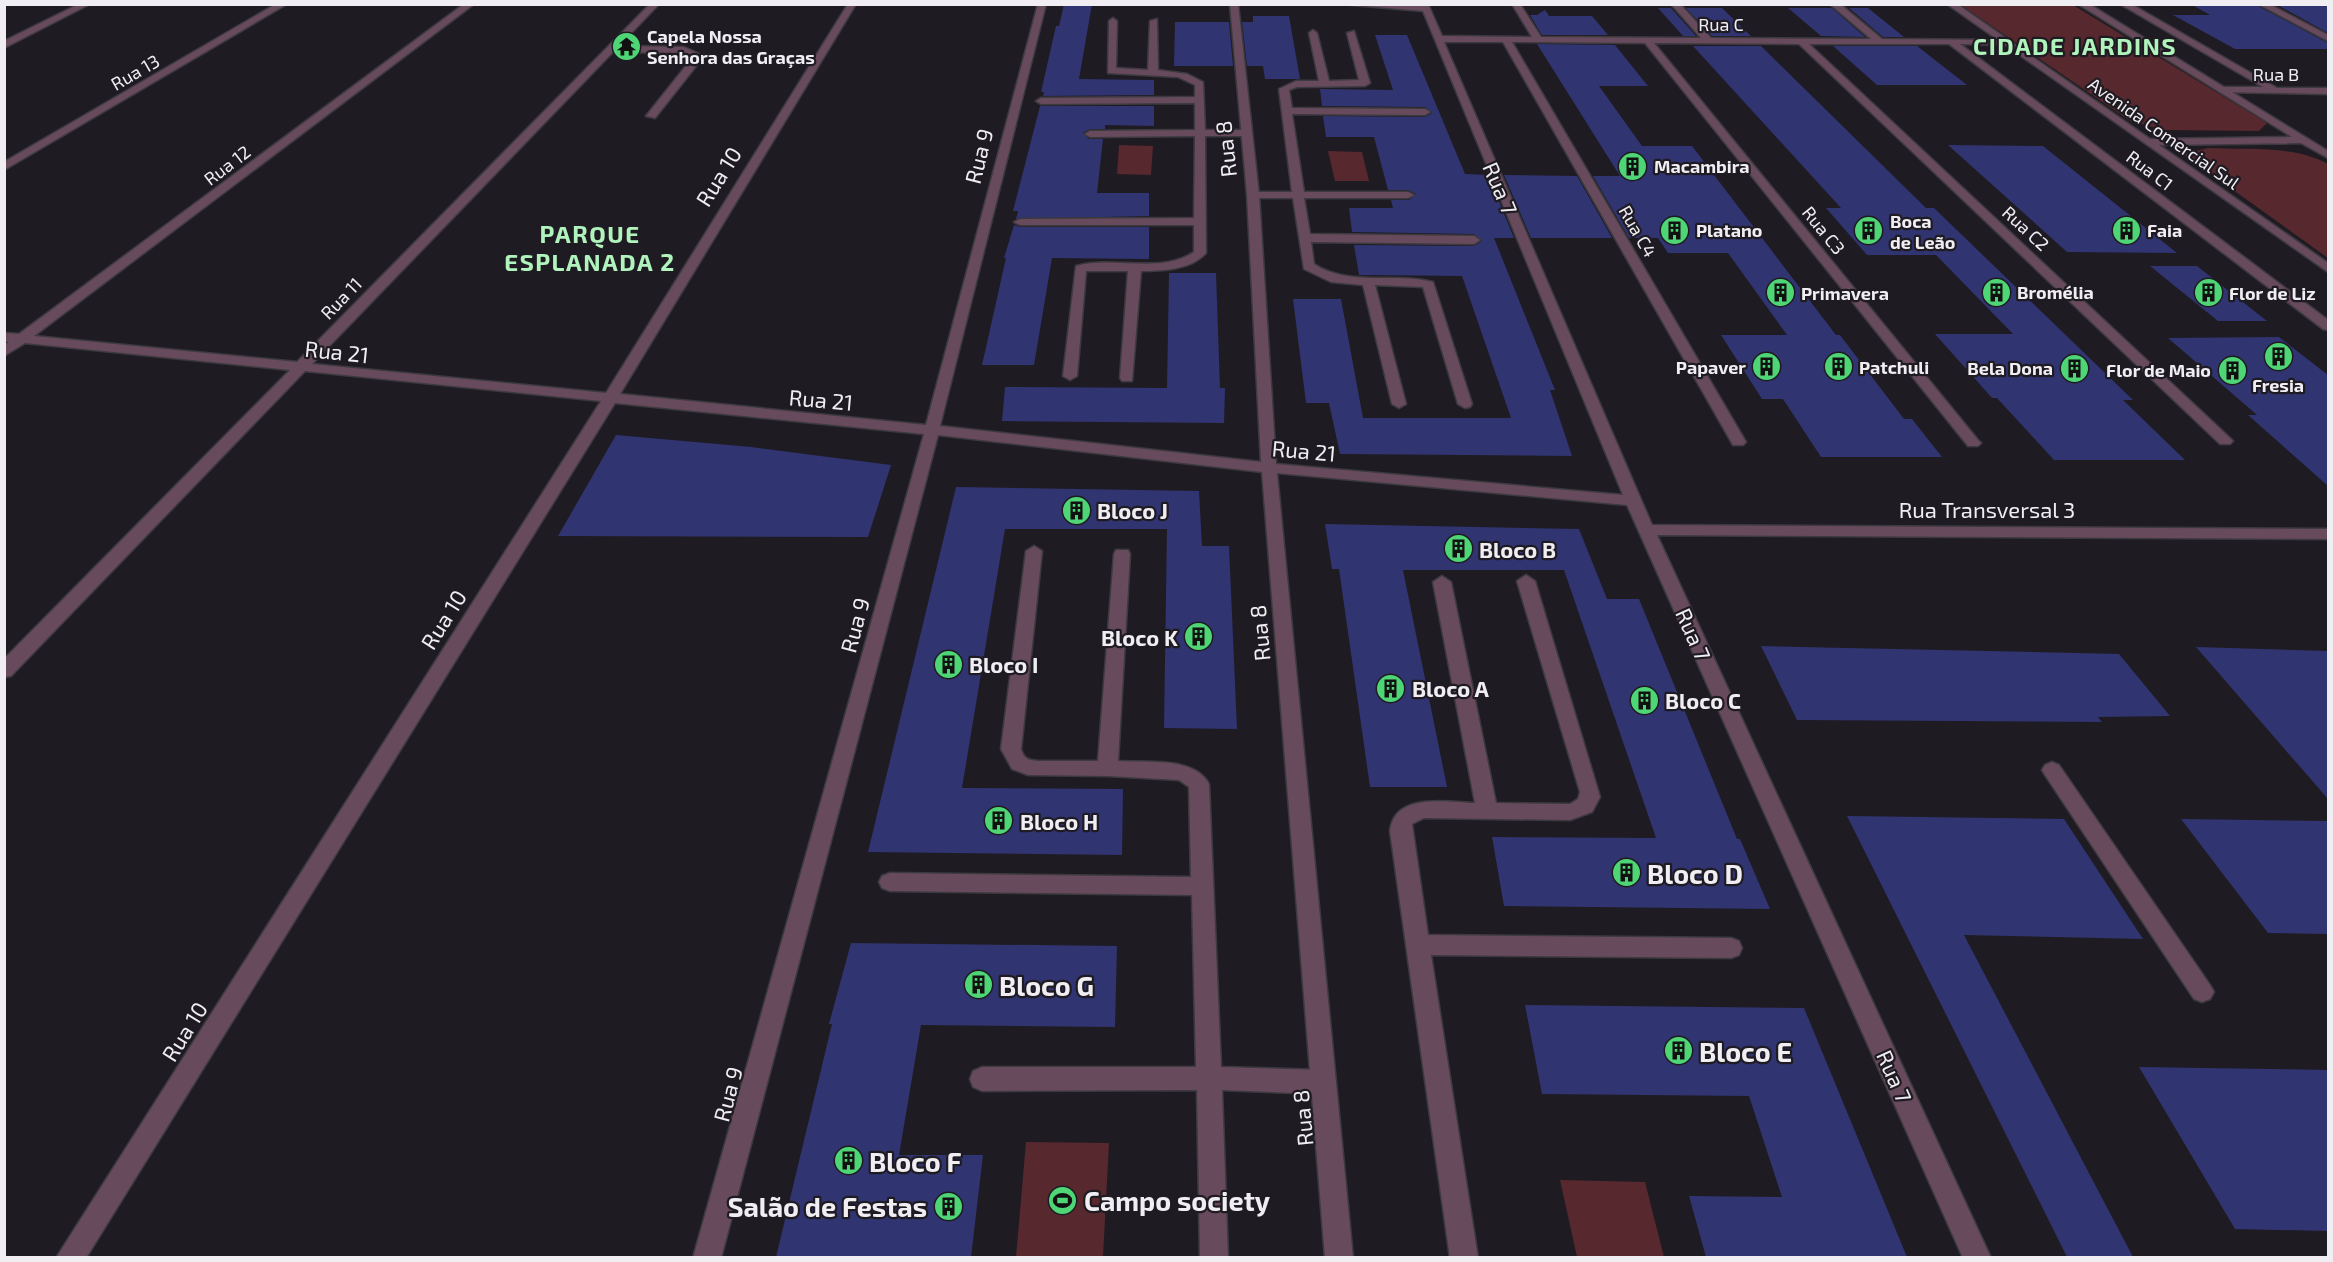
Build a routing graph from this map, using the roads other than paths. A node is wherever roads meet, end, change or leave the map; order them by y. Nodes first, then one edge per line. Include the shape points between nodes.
1 (86, 4) edge
2 (283, 4) edge
3 (470, 4) edge
4 (656, 4) edge
5 (852, 4) edge
6 (1042, 4) edge
7 (1234, 4) edge
8 (1345, 4) edge
9 (1516, 4) edge
10 (1675, 4) edge
11 (1834, 4) edge
12 (1951, 4) edge
13 (2082, 4) edge
14 (2124, 4) edge
15 (2262, 4) edge
16 (1424, 7) edge
17 (1113, 21) dead end
18 (1154, 21) dead end
19 (1313, 33) dead end
20 (1351, 33) dead end
21 (2328, 38) edge
22 (1438, 39) junction
23 (1506, 39) junction
24 (1538, 39) junction
25 (1647, 40) junction
26 (1708, 40) junction
27 (1802, 41) junction
28 (1879, 41) junction
29 (1951, 42) junction
30 (2004, 42) junction
31 (4, 45) edge
32 (611, 49) junction
33 (1153, 73) junction
34 (1325, 85) junction
35 (2222, 90) junction
36 (2274, 90) junction
37 (2328, 91) edge
38 (1200, 100) junction
39 (1041, 101) dead end
40 (1288, 111) junction
41 (1425, 112) dead end
42 (651, 116) dead end
43 (1200, 133) junction
44 (1247, 133) junction
45 (1090, 134) dead end
46 (2304, 140) junction
47 (2150, 142) junction
48 (2328, 154) edge
49 (4, 167) edge
50 (1253, 195) junction
51 (1300, 195) junction
52 (1408, 195) dead end
53 (1200, 221) junction
54 (1020, 222) dead end
55 (1305, 238) junction
56 (1474, 240) dead end
57 (1135, 266) junction
58 (2328, 268) edge
59 (1368, 281) junction
60 (2328, 326) edge
61 (4, 337) edge
62 (23, 339) junction
63 (4, 352) edge
64 (298, 369) junction
65 (1070, 376) dead end
66 (1127, 378) dead end
67 (609, 400) junction
68 (1399, 404) dead end
69 (1465, 404) dead end
70 (932, 430) junction
71 (2225, 441) dead end
72 (1738, 442) dead end
73 (1972, 443) dead end
74 (1269, 468) junction
75 (1633, 501) junction
76 (1646, 530) junction
77 (2328, 534) edge
78 (1034, 551) dead end
79 (1122, 554) dead end
80 (1526, 581) dead end
81 (1442, 582) dead end
82 (4, 671) edge
83 (1108, 768) junction
84 (2052, 770) dead end
85 (1487, 811) junction
86 (890, 882) dead end
87 (1204, 886) junction
88 (1418, 945) junction
89 (1731, 948) dead end
90 (2202, 992) dead end
91 (1209, 1078) junction
92 (982, 1079) dead end
93 (1322, 1082) junction
94 (70, 1257) edge
95 (707, 1257) edge
96 (1214, 1257) edge
97 (1339, 1257) edge
98 (1464, 1257) edge
99 (1977, 1257) edge

1 - 31 street
2 - 49 street, Rua 13
3 - 62 street, Rua 12
4 - 32 street, Rua 11
5 - 67 street, Rua 10
6 - 70 street, Rua 9
7 - 44 street, Rua 8
8 - 16 street
9 - 24 street
10 - 26 street
11 - 28 street
12 - 30 street, Avenida Comercial Sul
13 - 35 street
14 - 36 street
15 - 21 street
16 - 22 street, Rua 7
17 - 33 street via 1111,71
18 - 33 street
19 - 34 street
20 - 34 street via 1365,83
22 - 23 street, Rua C
22 - 75 street, Rua 7
23 - 24 street, Rua C
23 - 72 street, Rua C4
24 - 25 street, Rua C
25 - 26 street, Rua C
25 - 73 street, Rua C3
26 - 27 street, Rua C
27 - 28 street, Rua C
27 - 71 street, Rua C2
28 - 29 street, Rua C
29 - 30 street, Rua C
29 - 60 street, Rua C1
30 - 47 street, Avenida Comercial Sul
32 - 42 street via 684,50 699,56
32 - 64 street, Rua 11
33 - 38 street via 1195,79 1200,84
34 - 40 street via 1286,87
35 - 36 street, Rua B
35 - 46 street
36 - 37 street, Rua B
38 - 39 street
38 - 43 street
40 - 41 street
40 - 51 street
43 - 44 street
43 - 45 street
43 - 53 street
44 - 50 street, Rua 8
46 - 47 street
46 - 48 street
47 - 58 street, Avenida Comercial Sul
50 - 51 street
50 - 74 street, Rua 8
51 - 52 street
51 - 55 street
53 - 54 street
53 - 57 street via 1200,253 1194,259
55 - 56 street
55 - 59 street via 1308,266 1316,273
57 - 65 street via 1080,269
57 - 66 street
59 - 68 street
59 - 69 street via 1414,281 1429,285
61 - 62 street, Rua 21
62 - 63 street, Rua 12
62 - 64 street, Rua 21
64 - 67 street, Rua 21
64 - 82 street, Rua 11
67 - 70 street, Rua 21
67 - 94 street, Rua 10
70 - 74 street, Rua 21
70 - 95 street, Rua 9
74 - 75 street, Rua 21
74 - 93 street, Rua 8
75 - 76 street, Rua 7
76 - 77 street, Rua Transversal 3
76 - 99 street, Rua 7
78 - 83 street via 1011,749 1014,759 1022,766 1035,768
79 - 83 street
80 - 85 street via 1590,802 1570,812
81 - 85 street
83 - 87 street via 1184,773 1199,784
84 - 90 street
85 - 88 street via 1424,810 1402,820
86 - 87 street
87 - 91 street
88 - 89 street
88 - 98 street
91 - 92 street
91 - 93 street
91 - 96 street
93 - 97 street, Rua 8

